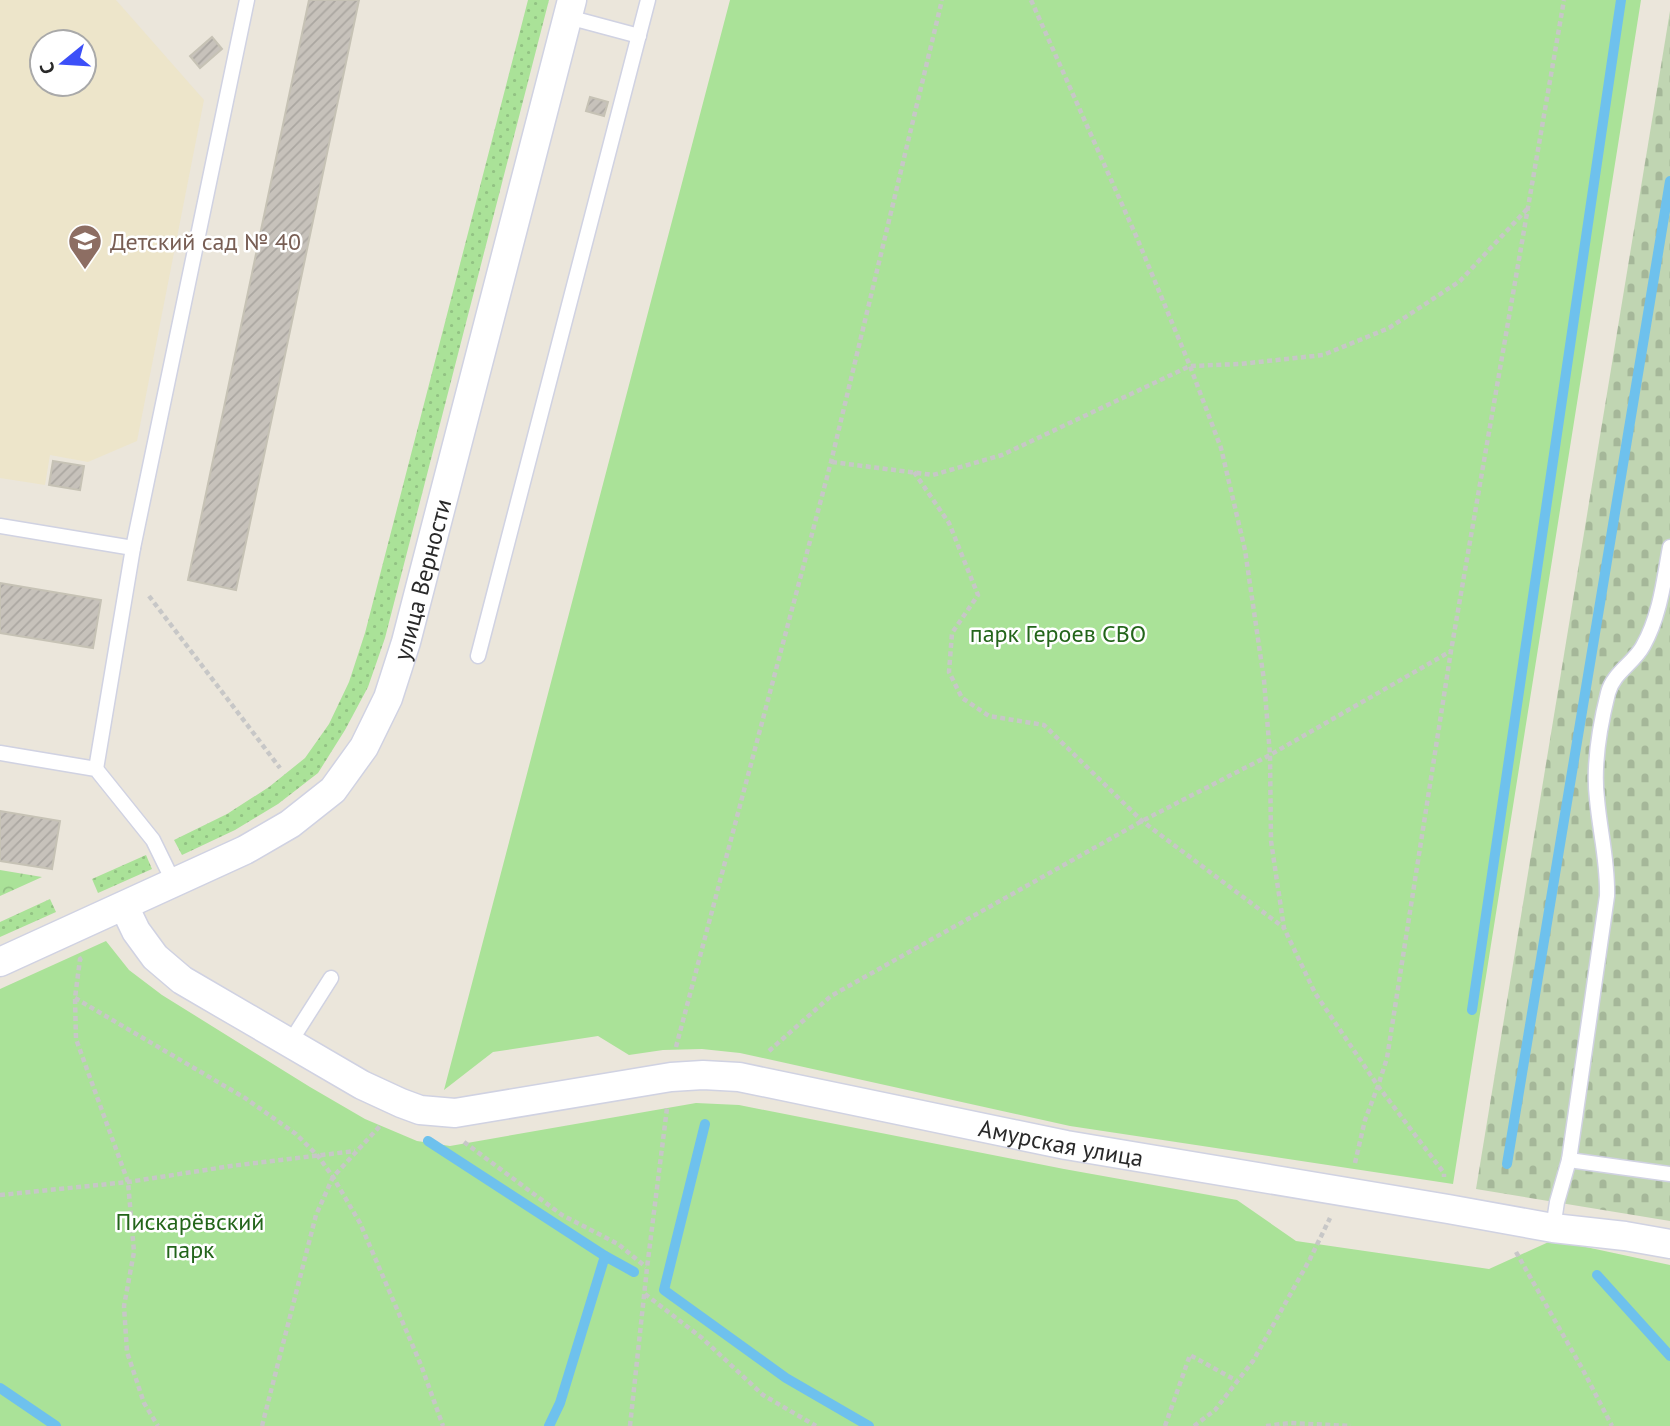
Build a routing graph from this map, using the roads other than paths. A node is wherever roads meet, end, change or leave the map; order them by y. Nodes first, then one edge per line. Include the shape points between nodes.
1 (247, 0) edge
2 (648, 0) edge
3 (570, 9) edge
4 (639, 36) junction
5 (0, 526) edge
6 (1670, 547) edge
7 (133, 548) junction
8 (1654, 621) junction
9 (1670, 624) edge
10 (478, 656) dead end
11 (0, 753) edge
12 (96, 769) junction
13 (174, 883) junction
14 (124, 906) junction
15 (5, 960) edge
16 (331, 978) dead end
17 (289, 1044) junction
18 (1569, 1160) junction
19 (1670, 1174) edge
20 (1553, 1228) junction
21 (1670, 1244) edge

1 - 7 lane
2 - 4 lane
3 - 4 lane
3 - 13 street, улица Верности via 388,698 365,747 333,790 290,824
4 - 10 lane
5 - 7 lane
6 - 8 lane
7 - 12 lane
8 - 9 lane
8 - 18 lane via 1642,649 1611,685 1595,765 1607,896
11 - 12 lane
12 - 13 lane via 153,840
13 - 14 street, улица Верности
14 - 15 street, улица Верности
14 - 17 street, Амурская улица via 155,957 182,980
16 - 17 lane
17 - 20 street, Амурская улица via 362,1085 420,1110 455,1113 671,1077 739,1077 1066,1145
18 - 19 lane
18 - 20 lane
20 - 21 street, Амурская улица

